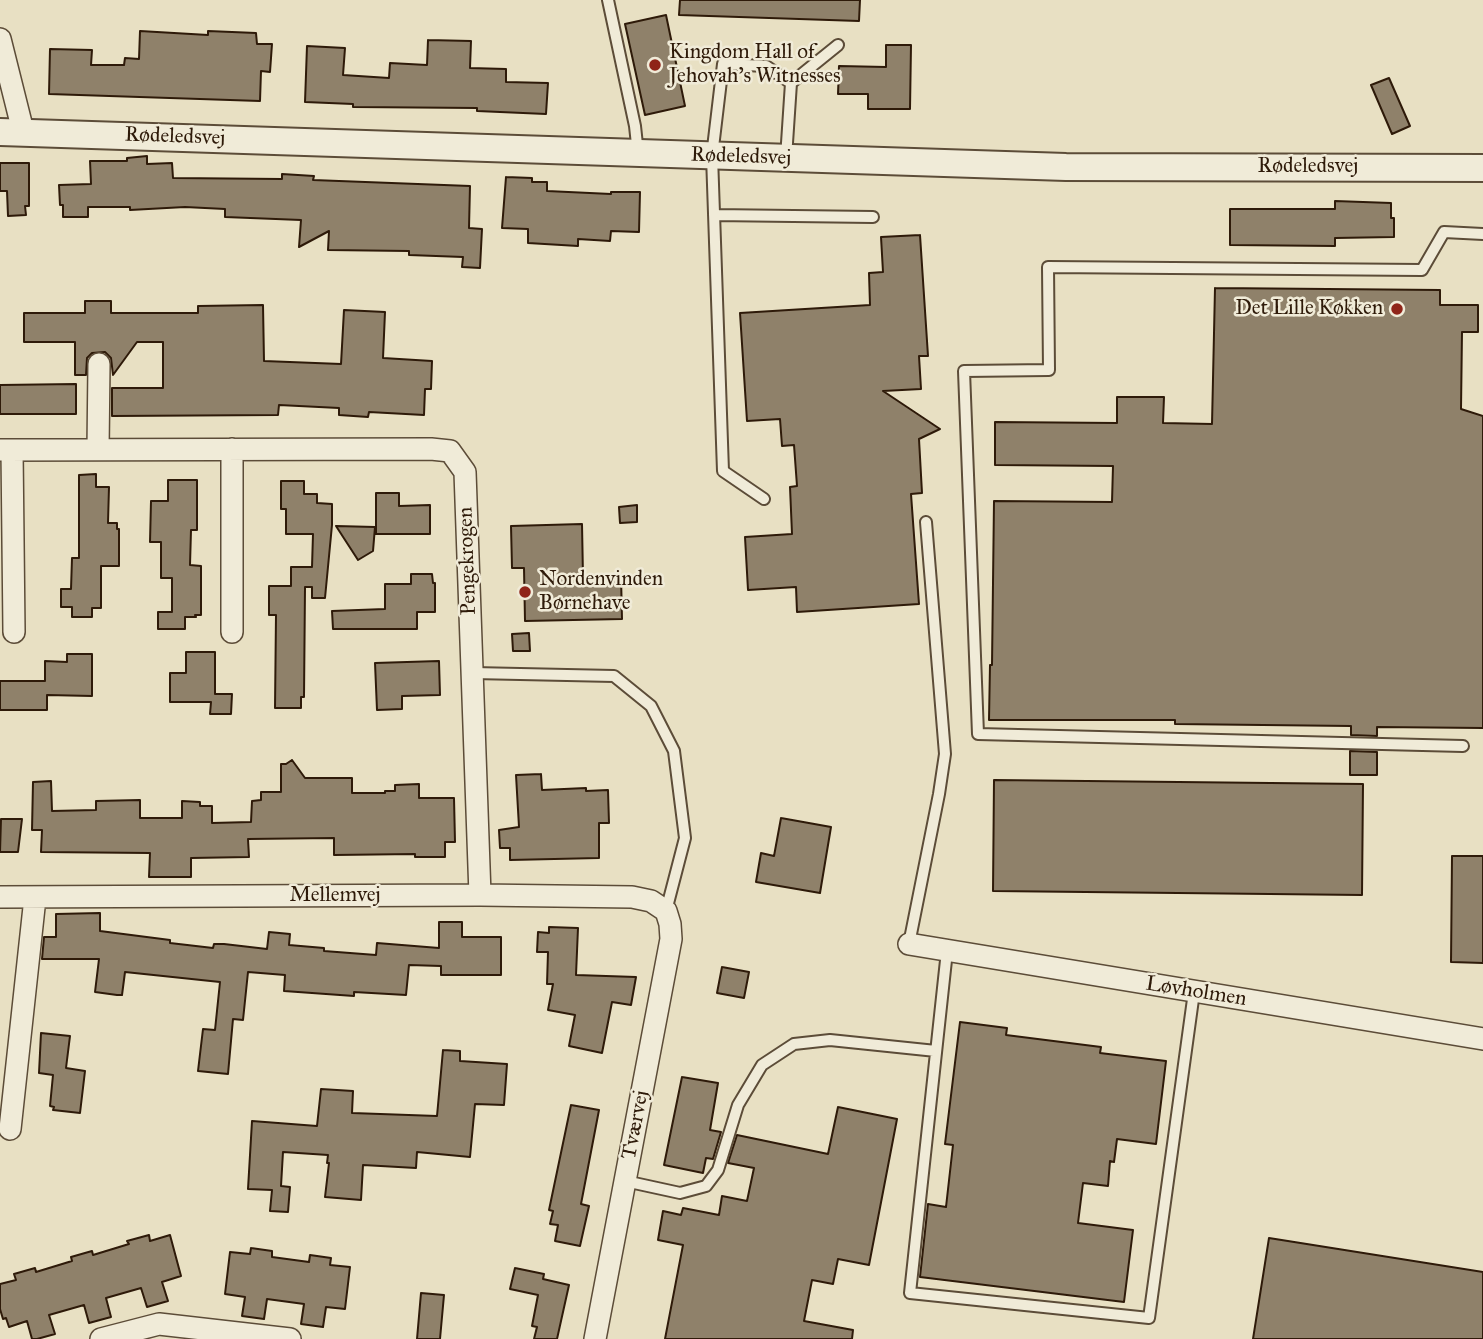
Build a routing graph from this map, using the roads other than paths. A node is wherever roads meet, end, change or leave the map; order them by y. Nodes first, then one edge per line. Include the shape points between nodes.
1 (608, 0) edge
2 (0, 39) edge
3 (838, 45) dead end
4 (791, 83) junction
5 (11, 131) edge
6 (638, 154) junction
7 (712, 156) junction
8 (786, 158) junction
9 (1483, 168) edge
10 (714, 215) junction
11 (873, 217) dead end
12 (1483, 234) edge
13 (99, 364) dead end
14 (232, 449) junction
15 (6, 450) edge
16 (98, 450) junction
17 (765, 499) dead end
18 (926, 522) dead end
19 (14, 632) dead end
20 (232, 632) dead end
21 (473, 673) junction
22 (1463, 746) dead end
23 (480, 895) junction
24 (0, 897) edge
25 (34, 898) junction
26 (666, 911) junction
27 (909, 944) joint
28 (947, 951) junction
29 (1194, 992) junction
30 (1483, 1039) edge
31 (936, 1051) junction
32 (10, 1129) dead end
33 (625, 1181) junction
34 (101, 1339) edge
35 (290, 1339) edge
36 (596, 1339) edge

1 - 6 lane
2 - 5 street
3 - 4 lane
4 - 7 lane via 766,66 723,64
4 - 8 lane
5 - 6 street, Rødeledsvej
6 - 7 street, Rødeledsvej
7 - 8 street, Rødeledsvej
7 - 10 lane
8 - 9 street, Rødeledsvej via 1066,167
10 - 11 lane
10 - 17 lane via 723,471
12 - 22 lane via 1444,232 1422,270 1048,267 1049,370 964,370 978,734
13 - 16 street
14 - 16 street, Pengekrogen
14 - 20 street
14 - 21 street, Pengekrogen via 450,451 465,472
15 - 16 street, Pengekrogen
15 - 19 street, Pengekrogen
18 - 27 lane via 945,754
21 - 23 street, Pengekrogen
21 - 26 lane via 614,676 650,706 674,751 685,838
23 - 25 street, Mellemvej
23 - 26 street, Mellemvej via 632,897 651,901
24 - 25 street, Mellemvej
25 - 32 street
26 - 33 street, Tværvej via 671,939
27 - 28 street, Løvholmen
28 - 29 street, Løvholmen
28 - 31 lane
29 - 30 street, Løvholmen
29 - 31 lane via 1149,1318 910,1293
31 - 33 lane via 830,1040 794,1044 762,1065 738,1105 718,1170 706,1186 680,1193
33 - 36 street, Tværvej
34 - 35 street via 159,1324

